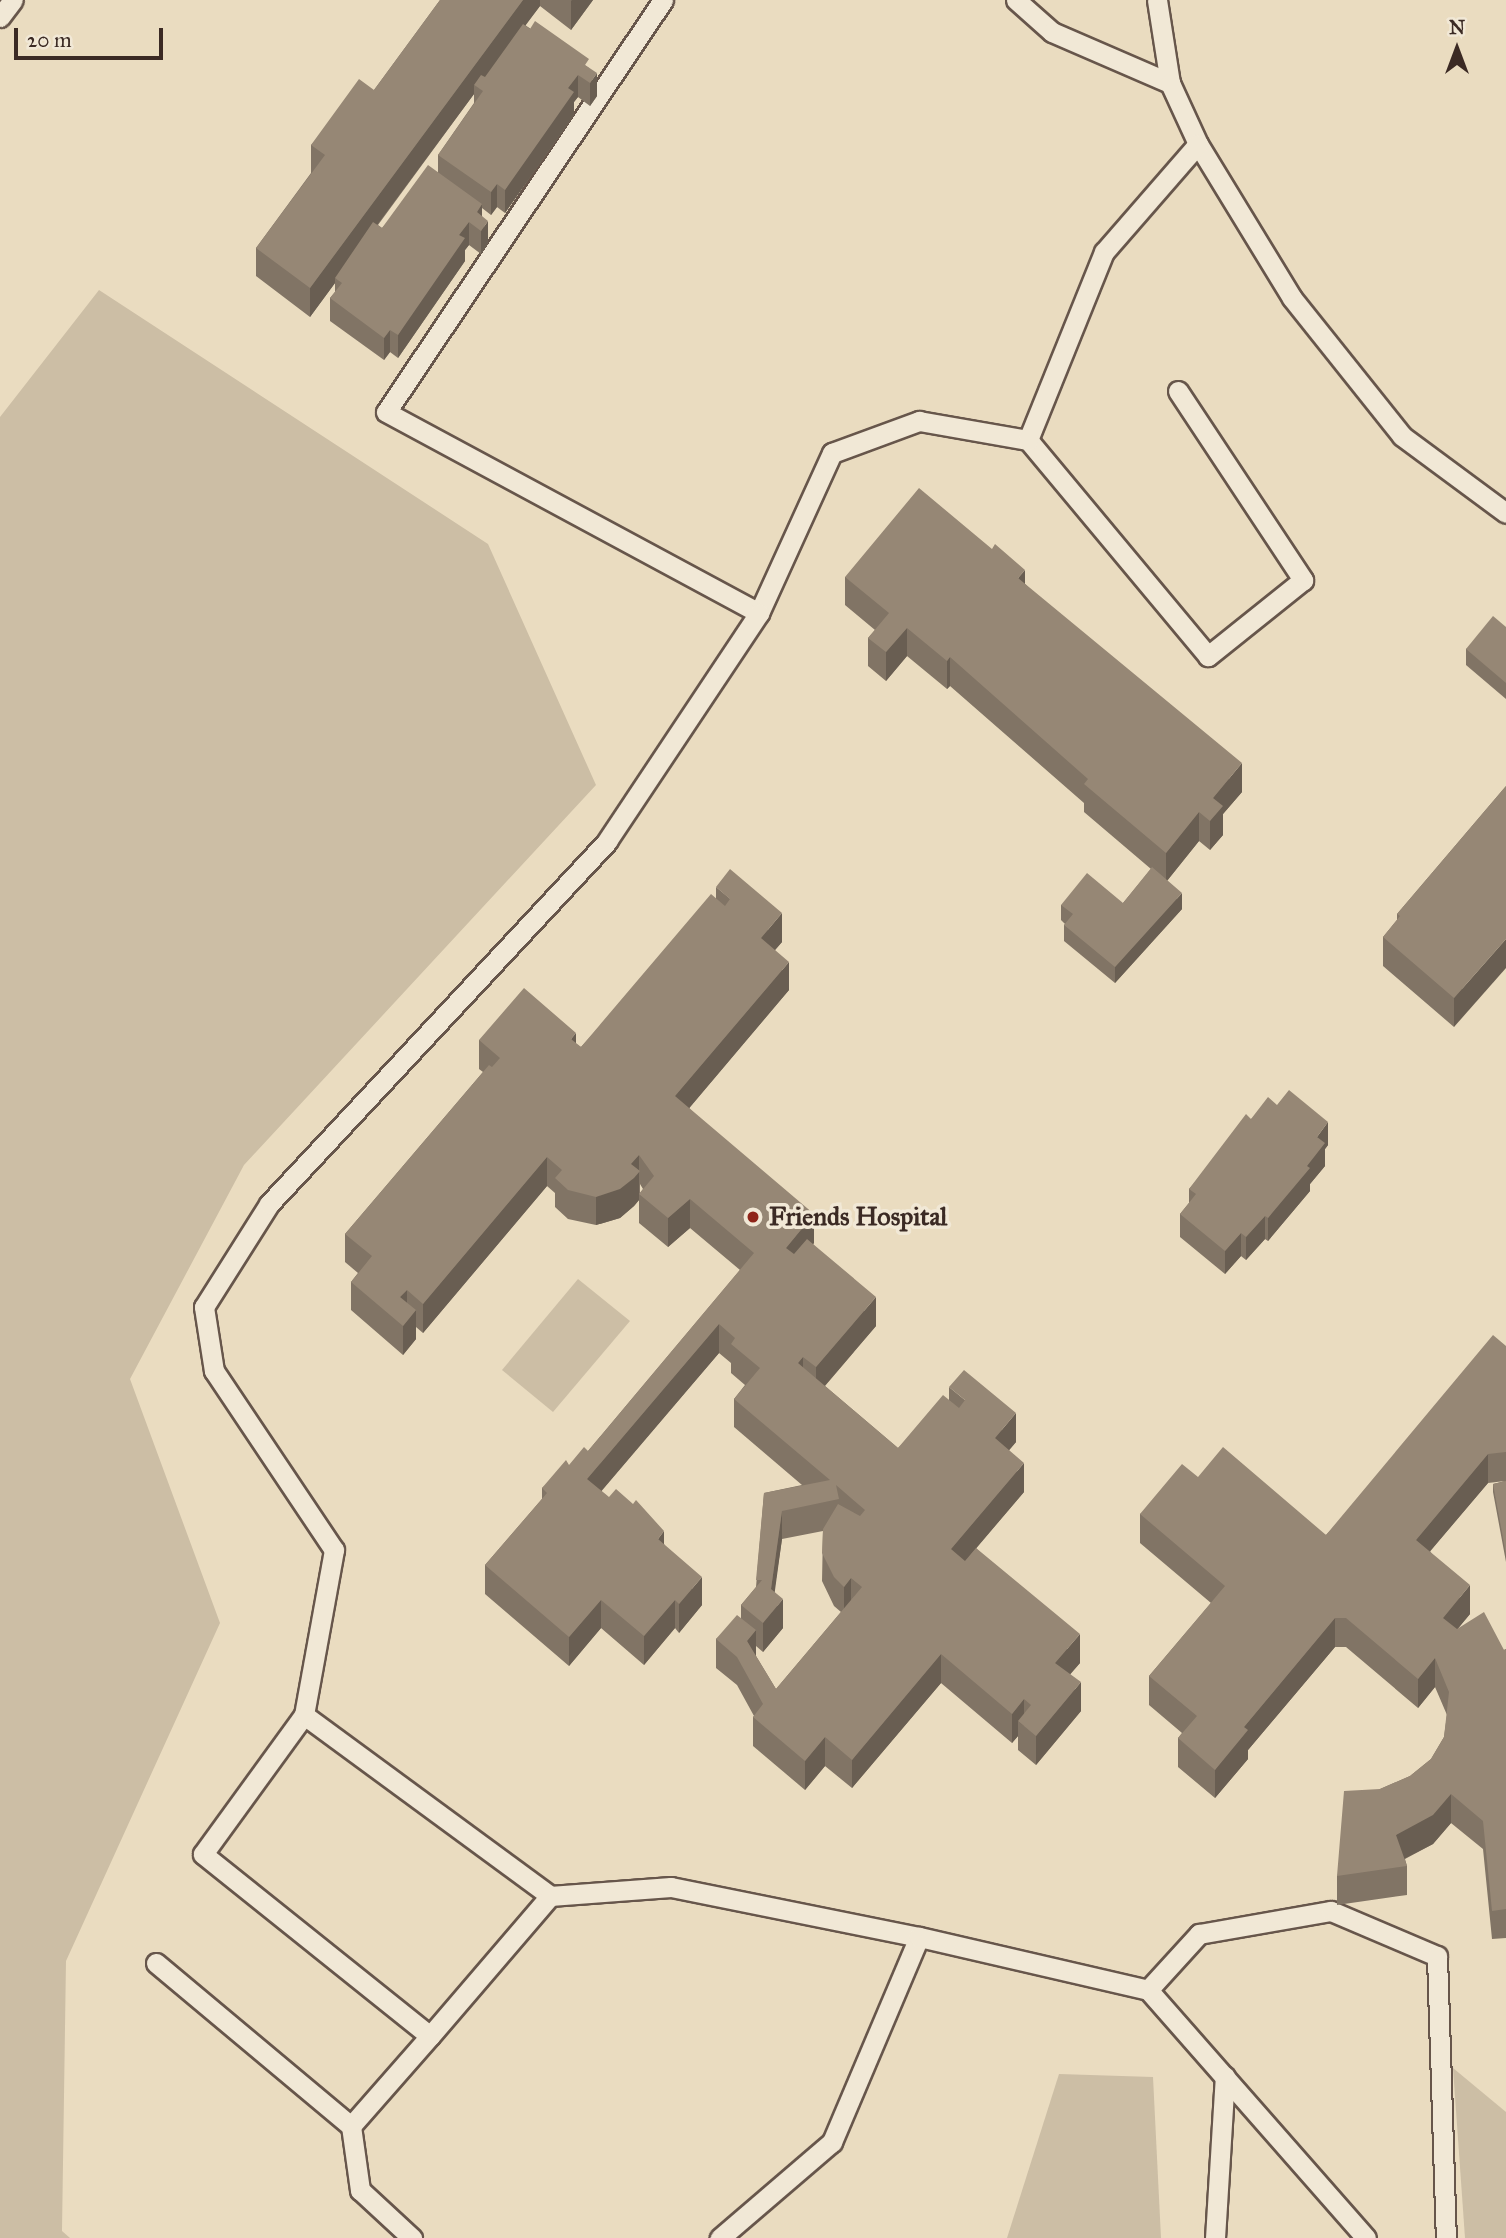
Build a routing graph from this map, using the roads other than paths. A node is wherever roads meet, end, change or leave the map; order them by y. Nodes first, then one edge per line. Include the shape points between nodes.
1 (13, 0) edge
2 (663, 0) edge
3 (1016, 0) edge
4 (1157, 0) edge
5 (0, 17) edge
6 (1170, 83) junction
7 (1198, 144) junction
8 (1178, 391) dead end
9 (1028, 440) junction
10 (1506, 513) edge
11 (759, 613) junction
12 (304, 1715) junction
13 (550, 1896) junction
14 (919, 1937) junction
15 (156, 1963) dead end
16 (1148, 1990) junction
17 (430, 2036) junction
18 (1225, 2076) junction
19 (351, 2126) junction
20 (412, 2238) edge
21 (720, 2238) edge
22 (1215, 2238) edge
23 (1366, 2238) edge
24 (1446, 2238) edge

1 - 5 lane
2 - 11 lane via 386,412
3 - 6 lane via 1052,32
4 - 6 lane
6 - 7 lane
7 - 9 lane via 1104,253
7 - 10 lane via 1292,298 1402,436
8 - 9 lane via 1303,580 1208,656
9 - 11 lane via 919,422 832,453
11 - 12 lane via 607,841 269,1204 204,1307 214,1371 334,1550
12 - 13 lane
12 - 17 lane via 203,1854
13 - 14 lane via 671,1887
13 - 17 lane
14 - 16 lane
14 - 21 lane via 832,2142
15 - 19 lane
16 - 18 lane
16 - 24 lane via 1199,1934 1331,1911 1437,1956
17 - 19 lane
18 - 22 lane
18 - 23 lane
19 - 20 lane via 360,2190

